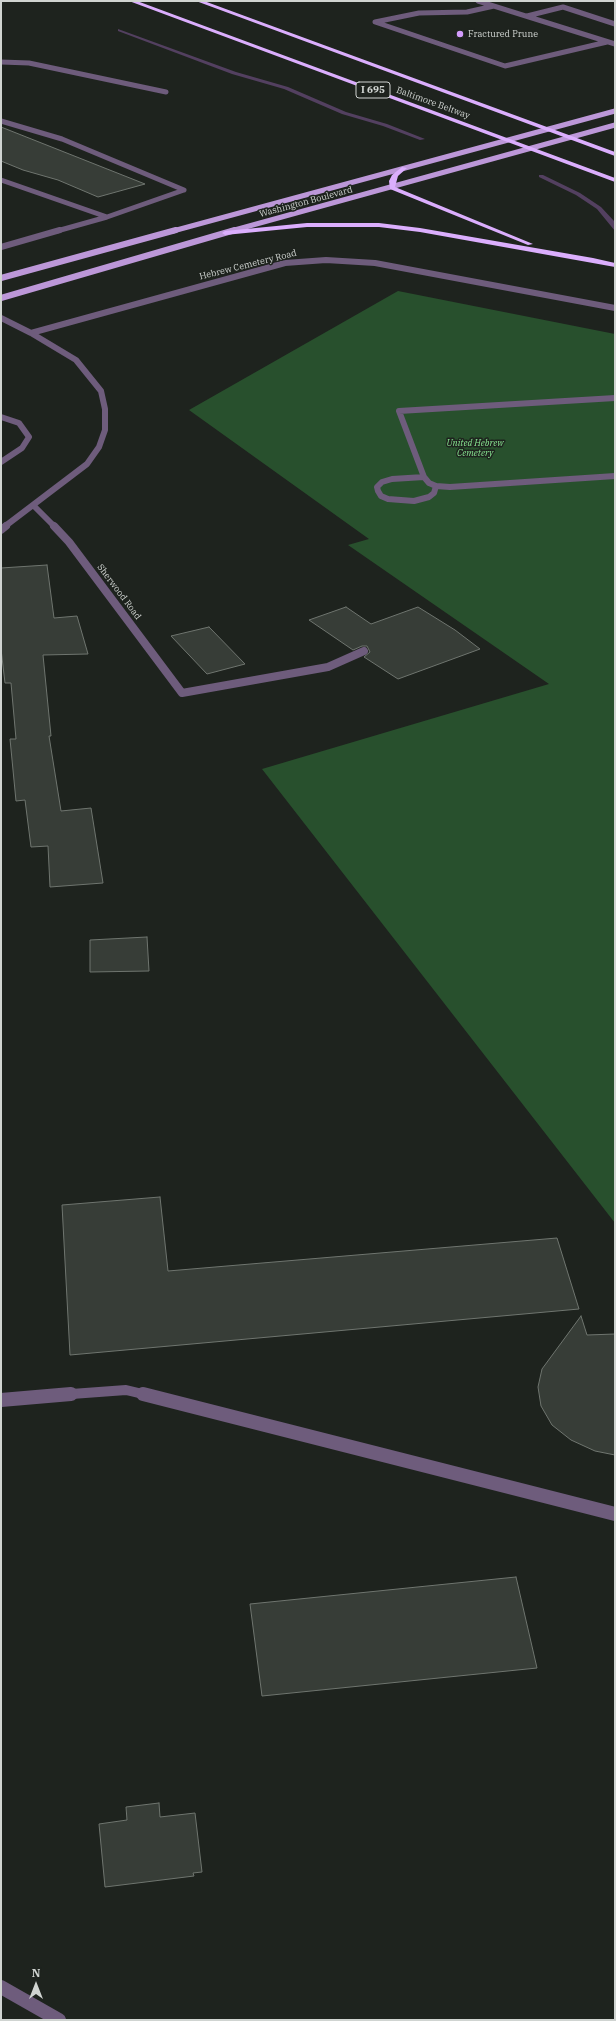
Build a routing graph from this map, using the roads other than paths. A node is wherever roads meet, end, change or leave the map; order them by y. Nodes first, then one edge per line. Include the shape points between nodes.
1 (132, 1) edge
2 (198, 1) edge
3 (478, 1) edge
4 (494, 6) junction
5 (525, 16) junction
6 (615, 24) edge
7 (607, 42) junction
8 (615, 44) edge
9 (1, 62) edge
10 (166, 92) dead end
11 (615, 111) edge
12 (1, 121) edge
13 (615, 125) edge
14 (568, 137) junction
15 (615, 149) edge
16 (615, 154) edge
17 (404, 168) junction
18 (1, 180) edge
19 (615, 180) edge
20 (392, 188) junction
21 (107, 217) junction
22 (225, 233) junction
23 (1, 247) edge
24 (600, 262) junction
25 (615, 265) edge
26 (1, 278) edge
27 (1, 298) edge
28 (615, 308) edge
29 (1, 318) edge
30 (31, 333) junction
31 (615, 398) edge
32 (1, 417) edge
33 (1, 462) edge
34 (615, 476) edge
35 (424, 477) junction
36 (436, 486) junction
37 (34, 506) junction
38 (2, 527) edge
39 (364, 651) dead end
40 (1, 1400) edge
41 (615, 1514) edge
42 (1, 1987) edge
43 (59, 2020) edge

1 - 19 highway, Baltimore Beltway / I 695
2 - 14 highway, Baltimore Beltway / I 695
3 - 4 street
4 - 5 street
4 - 7 street via 467,12 419,13 374,22 505,66
5 - 6 street via 563,7
5 - 7 street
7 - 8 street
9 - 10 street via 29,63
11 - 17 main road, Washington Boulevard
12 - 21 street via 62,139 184,190
13 - 20 main road, Washington Boulevard
14 - 15 highway
14 - 16 highway, Baltimore Beltway / I 695
17 - 20 highway via 392,181
17 - 26 main road, Washington Boulevard
18 - 21 street
20 - 22 main road, Washington Boulevard
20 - 24 highway via 541,248
21 - 23 street
22 - 24 highway via 307,225 379,225
22 - 27 main road, Washington Boulevard
24 - 25 highway
28 - 30 street, Hebrew Cemetery Road via 375,263 326,260 279,265
29 - 30 street
30 - 37 street via 76,360 100,391 106,409 105,430 87,464
31 - 35 street via 399,411
32 - 33 street via 19,423 29,437 22,448
34 - 36 street
35 - 36 street
35 - 36 street via 382,482 378,491 381,496 388,499 414,502 429,497 434,493
37 - 38 street
37 - 39 street, Sherwood Road via 69,542 182,693 328,667
40 - 41 street via 126,1390
42 - 43 street

